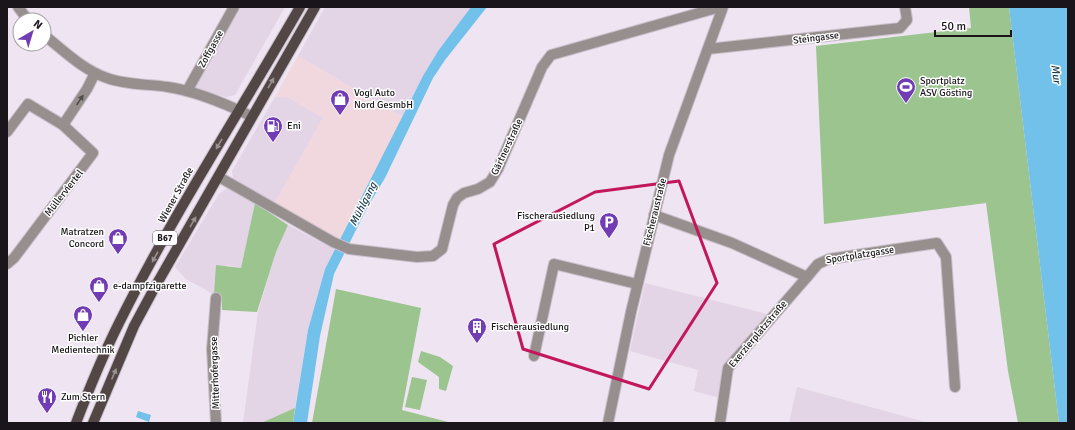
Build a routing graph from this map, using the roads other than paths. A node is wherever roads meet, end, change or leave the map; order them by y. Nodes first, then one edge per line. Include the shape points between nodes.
1 (234, 7) edge
2 (300, 7) edge
3 (315, 7) edge
4 (721, 7) edge
5 (906, 7) edge
6 (52, 42) edge
7 (708, 49) junction
8 (95, 73) junction
9 (187, 92) junction
10 (239, 110) junction
11 (251, 116) junction
12 (63, 125) junction
13 (7, 132) edge
14 (218, 177) junction
15 (654, 215) junction
16 (7, 264) edge
17 (807, 277) junction
18 (637, 284) junction
19 (216, 298) dead end
20 (534, 356) dead end
21 (955, 387) dead end
22 (76, 423) edge
23 (93, 423) edge
24 (216, 423) edge
25 (608, 423) edge
26 (720, 423) edge

1 - 9 street, Zoffgasse
2 - 10 main road, Wiener Straße / B67
11 -> 3 main road, B67
4 - 7 street, Fischeraustraße
4 - 14 street, Gärtnerstraße via 551,55 542,67 498,169 490,182 457,198 445,240 433,256 417,257 349,249
5 - 7 street, Steingasse via 907,20 900,28
6 - 8 street
7 - 15 street, Fischeraustraße via 669,155
8 - 9 street via 108,79 169,87
12 -> 8 street
9 - 10 street
10 - 11 street
10 -> 22 main road, Wiener Straße / B67 via 130,302
11 - 14 main road, B67
12 - 13 street, Müllerviertel via 28,104
12 - 16 street, Müllerviertel via 93,153
23 -> 14 main road, B67 via 134,326
15 - 17 street via 732,243
15 - 18 street, Fischeraustraße
17 - 21 street, Sportplatzgasse via 822,261 829,259 937,243 946,257
17 - 26 street, Exerzierplatzstraße via 728,368
18 - 20 street via 554,264
18 - 25 street, Fischeraustraße
19 - 24 street, Mitterhofergasse via 212,349

